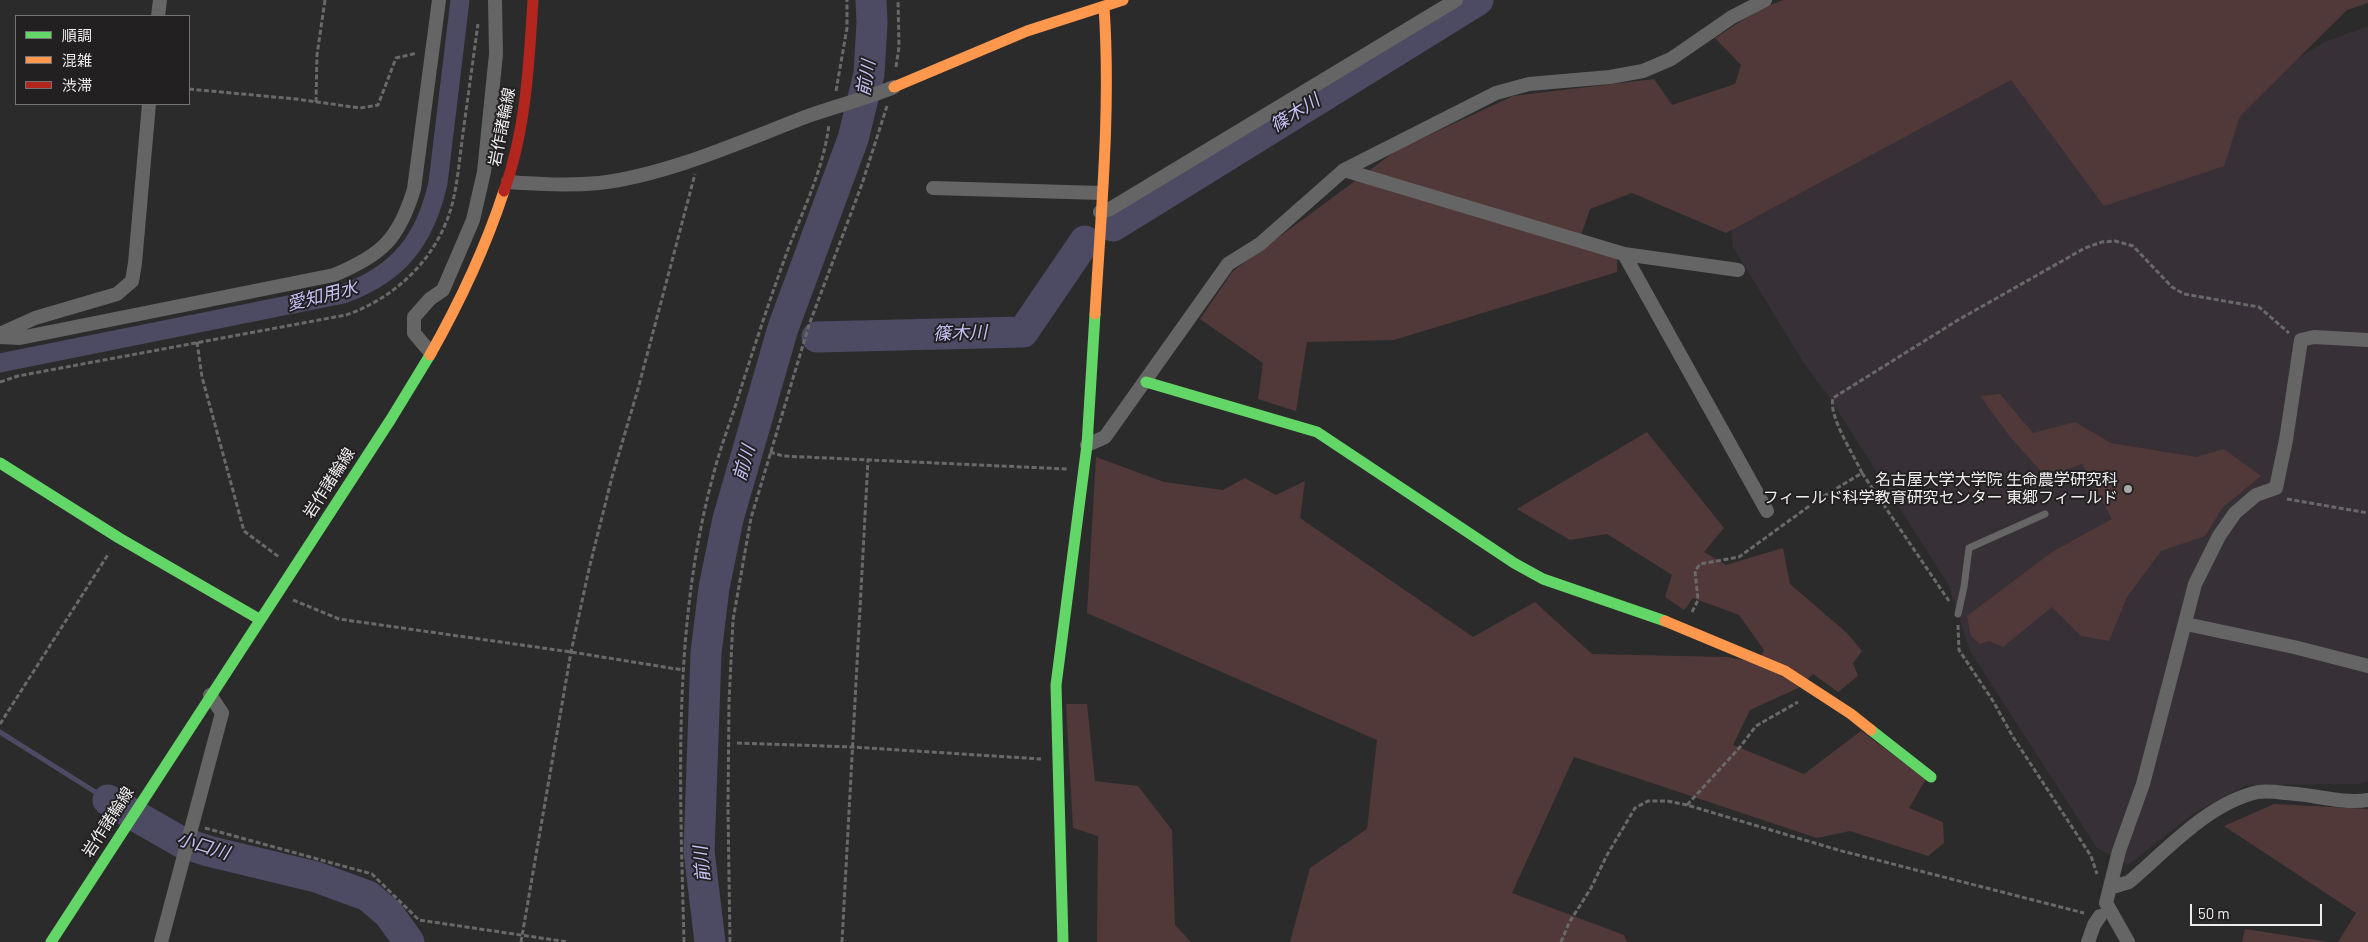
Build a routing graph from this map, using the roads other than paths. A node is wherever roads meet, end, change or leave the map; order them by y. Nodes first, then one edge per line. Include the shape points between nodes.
1 (160, 0) edge
2 (439, 0) edge
3 (495, 0) edge
4 (533, 0) edge
5 (1123, 0) edge
6 (1456, 0) edge
7 (1765, 0) edge
8 (1104, 7) junction
9 (158, 15) edge
10 (894, 87) joint
11 (149, 105) edge
12 (1344, 170) junction
13 (508, 182) junction
14 (933, 188) dead end
15 (1101, 193) junction
16 (1100, 212) junction
17 (1624, 254) junction
18 (1738, 270) dead end
19 (0, 336) edge
20 (2368, 340) edge
21 (430, 352) junction
22 (1146, 382) junction
23 (1087, 445) junction
24 (0, 463) edge
25 (1767, 511) dead end
26 (2045, 514) dead end
27 (1958, 614) road end
28 (259, 619) junction
29 (2186, 624) junction
30 (2368, 666) edge
31 (210, 694) junction
32 (1931, 777) dead end
33 (2368, 800) edge
34 (2116, 886) dead end
35 (2100, 916) road end
36 (51, 942) edge
37 (161, 942) edge
38 (1062, 942) edge
39 (2088, 942) edge
40 (2128, 942) edge

1 - 9 street
2 - 19 street via 414,189 398,231 383,248 362,263 324,277 20,338
3 - 21 street via 496,54 484,172 473,220 443,290 414,317 414,333
4 - 13 street, 岩作諸輪線 via 520,135
5 - 8 street
6 - 16 street via 1127,199
7 - 12 street via 1732,16 1671,59 1643,71 1529,84 1496,93
8 - 10 street via 1027,31
8 - 15 street via 1107,50
10 - 13 street via 698,158 600,183
11 - 19 street via 132,281 118,294 35,318
12 - 17 street
12 - 22 street via 1260,244 1228,264
13 - 21 street, 岩作諸輪線 via 456,311
14 - 15 street
15 - 16 street
16 - 23 street
17 - 18 street
17 - 25 street
20 - 29 street via 2314,337 2302,340 2276,488 2256,495 2235,513 2225,528 2195,584
21 - 28 street, 岩作諸輪線 via 382,433
22 - 23 street via 1105,437
22 - 32 street via 1317,432 1543,579 1685,629 1785,670 1851,714
23 - 38 street via 1056,685
24 - 28 street via 119,538
26 - 27 lane via 1969,548
28 - 31 street, 岩作諸輪線
29 - 30 street via 2294,646
29 - 40 street via 2144,784 2119,851 2106,903
31 - 36 street, 岩作諸輪線
31 - 37 street via 222,713
33 - 34 street via 2354,802 2294,793 2260,792 2230,801 2207,815 2129,882
35 - 39 street

